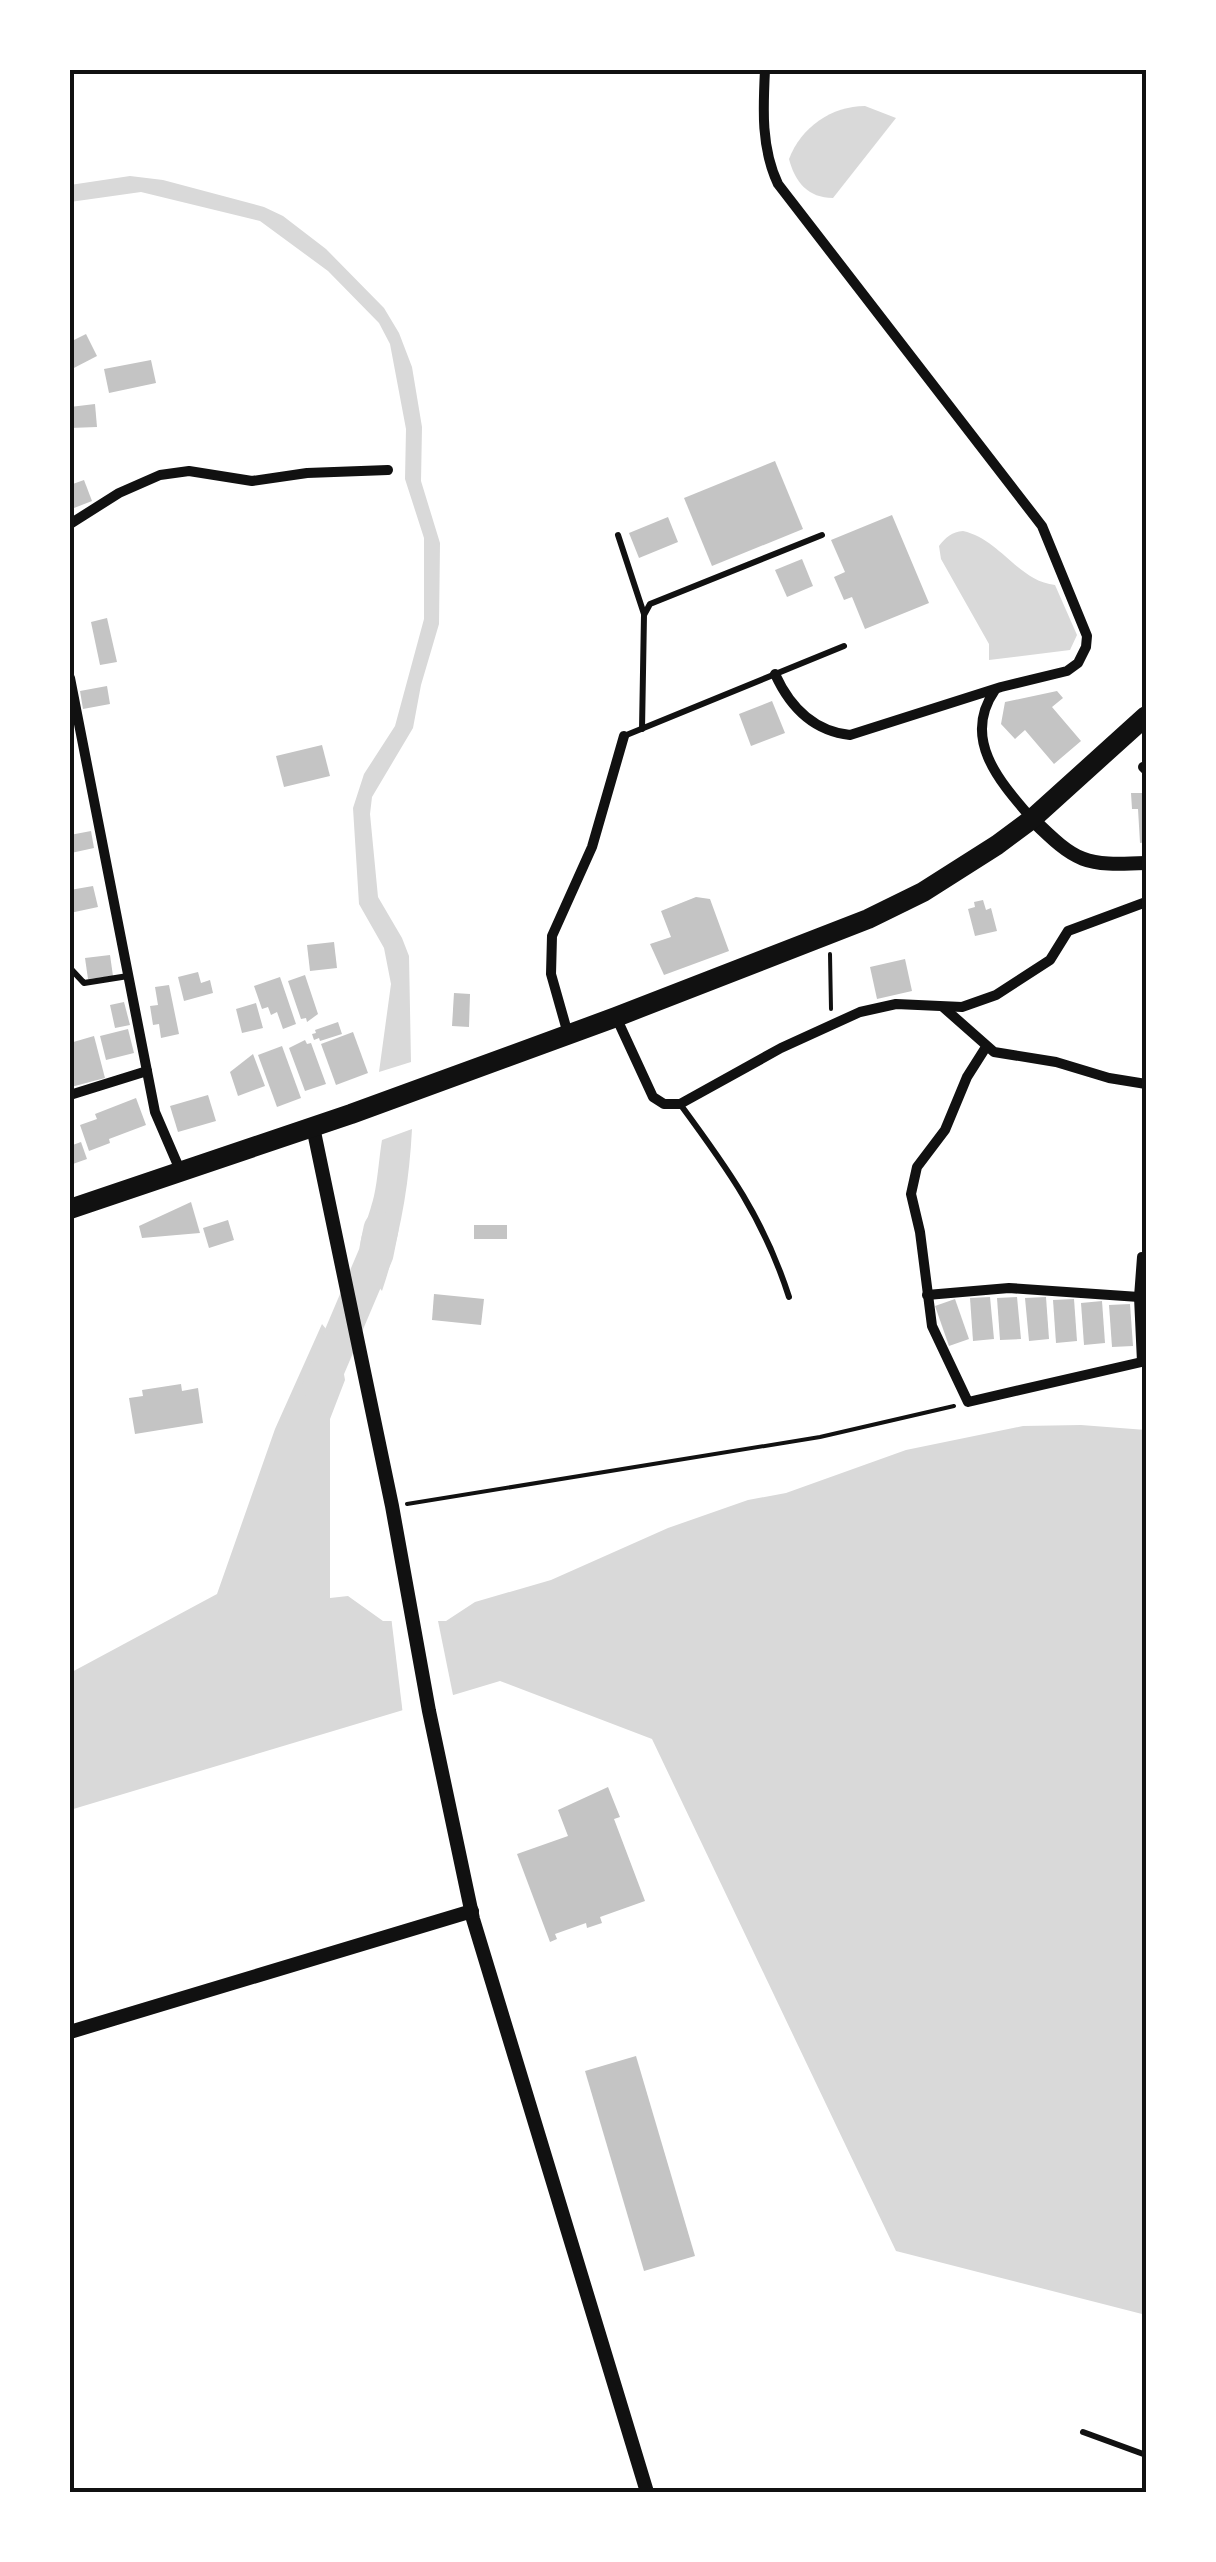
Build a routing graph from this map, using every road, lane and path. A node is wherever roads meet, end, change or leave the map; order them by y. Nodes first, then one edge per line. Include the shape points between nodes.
1 (765, 70) edge
2 (388, 470) dead end
3 (70, 524) edge
4 (618, 535) dead end
5 (822, 535) dead end
6 (644, 615) junction
7 (844, 646) dead end
8 (775, 674) junction
9 (70, 678) edge
10 (996, 689) junction
11 (1146, 716) edge
12 (642, 728) junction
13 (624, 736) joint
14 (1032, 819) junction
15 (1146, 864) edge
16 (1146, 902) edge
17 (830, 954) dead end
18 (70, 968) edge
19 (128, 976) junction
20 (943, 1007) junction
21 (616, 1017) junction
22 (832, 1025) junction
23 (568, 1034) junction
24 (986, 1048) junction
25 (147, 1071) junction
26 (1146, 1084) edge
27 (70, 1095) edge
28 (680, 1104) junction
29 (313, 1127) junction
30 (180, 1170) junction
31 (70, 1209) edge
32 (1146, 1257) edge
33 (928, 1296) junction
34 (789, 1297) dead end
35 (1139, 1297) junction
36 (1144, 1361) edge
37 (968, 1402) junction
38 (393, 1513) junction
39 (472, 1911) junction
40 (70, 2032) edge
41 (1082, 2432) dead end
42 (1146, 2456) edge
43 (647, 2492) edge

1 - 10 street via 766,143 778,184 1042,526 1085,626 1078,664
2 - 3 street via 252,481 189,471 160,475
4 - 6 lane
5 - 6 lane via 650,604
6 - 12 lane
7 - 8 lane
8 - 10 street via 784,695 815,725 850,735
8 - 12 lane
9 - 19 street
10 - 14 street via 983,722 986,756
11 - 14 highway
12 - 13 lane
13 - 23 street via 592,847 552,936 550,974
14 - 15 street via 1085,862
14 - 21 highway via 963,867 868,919
16 - 20 street via 1068,930 1050,960 996,996
17 - 22 path
18 - 19 lane via 84,983
19 - 25 street
20 - 22 street via 896,1004
20 - 24 street
21 - 23 highway
21 - 28 street via 653,1096
22 - 28 street
23 - 29 highway
24 - 26 street
24 - 33 street via 912,1181
25 - 27 street
25 - 30 street
28 - 34 lane via 745,1194
29 - 30 highway
29 - 38 street
30 - 31 highway
32 - 35 street
33 - 35 street via 1009,1288
33 - 37 street via 932,1326
35 - 36 street
36 - 37 street
37 - 38 path via 820,1437
38 - 39 street
39 - 40 street
39 - 43 street
41 - 42 lane

